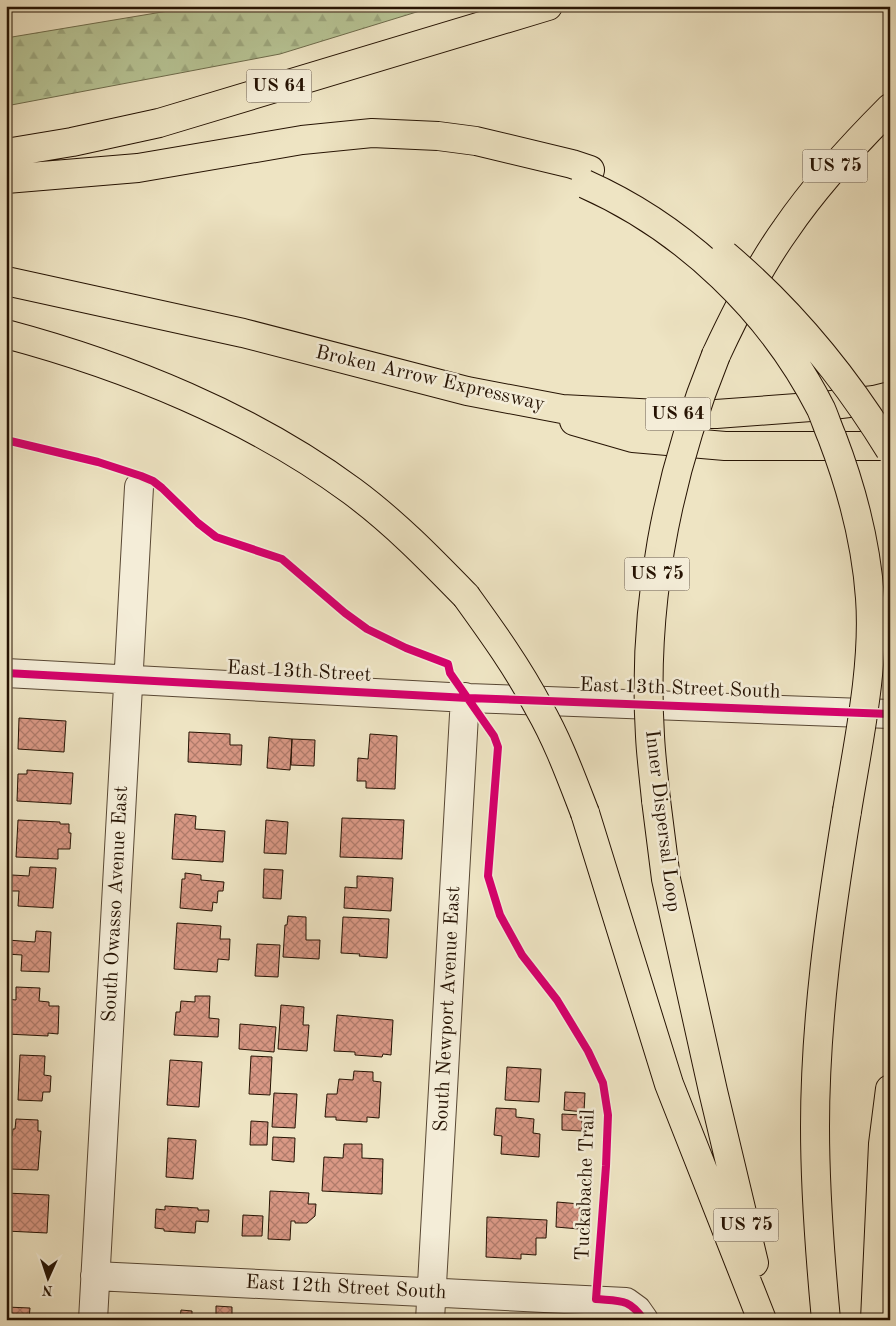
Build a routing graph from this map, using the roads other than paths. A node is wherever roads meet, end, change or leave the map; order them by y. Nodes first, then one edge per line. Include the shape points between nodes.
1 (548, 6) edge
2 (890, 108) edge
3 (6, 153) edge
4 (588, 177) junction
5 (6, 180) edge
6 (6, 281) edge
7 (6, 334) edge
8 (467, 391) junction
9 (890, 396) edge
10 (890, 446) edge
11 (890, 450) edge
12 (139, 488) dead end
13 (6, 673) edge
14 (128, 679) junction
15 (467, 697) junction
16 (890, 714) edge
17 (890, 1090) edge
18 (879, 1215) junction
19 (95, 1276) junction
20 (432, 1292) junction
21 (890, 1312) edge
22 (93, 1320) edge
23 (430, 1320) edge
24 (644, 1320) edge
25 (762, 1320) edge
26 (768, 1320) edge
27 (826, 1320) edge
28 (875, 1320) edge

1 - 3 highway, US 64 via 159,123
2 - 26 highway, Inner Dispersal Loop / US 75, bridge via 836,164 786,228 746,295 716,355 699,397 670,498 659,553 651,629 650,735 666,879
4 - 5 highway via 518,151 476,141 372,133 302,140 138,168
4 - 11 highway, bridge via 631,191 670,214 704,236 739,267 827,360
4 - 27 highway, bridge via 608,194 673,235 729,283 754,310 786,351 821,410 856,508 865,553 871,638 868,676 833,894 818,1043 815,1136 818,1232
6 - 8 highway, Broken Arrow Expressway / US 64 via 243,333
7 - 25 highway, bridge via 149,382 220,413 299,455 386,518 466,596 511,661 559,748 585,813 668,1084
8 - 9 highway, Broken Arrow Expressway / US 64 via 562,409 658,414 732,413 824,406
8 - 10 highway via 633,438 725,446
12 - 14 street, South Owasso Avenue East
13 - 14 street
14 - 15 street, East 13th Street
14 - 19 street, South Owasso Avenue East
15 - 16 street, East 13th Street South
15 - 20 street, South Newport Avenue East
17 - 18 highway
18 - 21 highway
18 - 28 highway
19 - 20 street, East 12th Street South
19 - 22 street, South Owasso Avenue East
20 - 23 street, South Newport Avenue East
20 - 24 street, East 12th Street South via 626,1302

